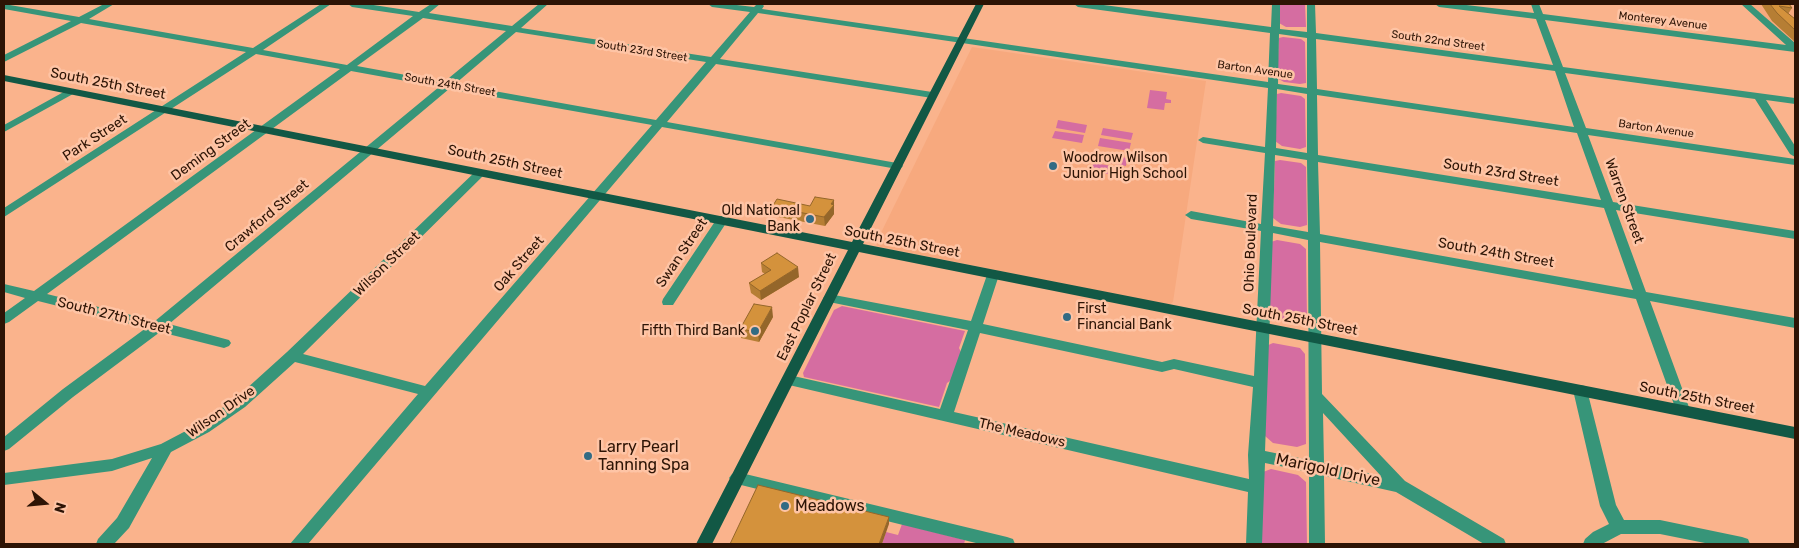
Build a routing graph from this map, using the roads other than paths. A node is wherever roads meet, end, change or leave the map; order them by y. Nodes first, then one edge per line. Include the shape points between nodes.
1 (110, 4) edge
2 (327, 4) edge
3 (352, 4) edge
4 (436, 4) edge
5 (544, 4) edge
6 (712, 4) edge
7 (980, 4) edge
8 (1078, 4) edge
9 (1276, 4) edge
10 (1311, 4) edge
11 (1439, 4) edge
12 (1535, 4) edge
13 (1745, 4) edge
14 (4, 6) edge
15 (759, 7) edge
16 (421, 15) junction
17 (1540, 17) junction
18 (80, 20) junction
19 (513, 30) junction
20 (1275, 30) junction
21 (1311, 35) junction
22 (961, 40) junction
23 (1795, 49) edge
24 (255, 50) junction
25 (4, 59) edge
26 (712, 62) junction
27 (350, 67) junction
28 (1558, 69) junction
29 (4, 78) edge
30 (447, 85) junction
31 (1272, 85) junction
32 (1312, 91) junction
33 (69, 92) junction
34 (932, 96) junction
35 (1758, 96) junction
36 (1795, 102) edge
37 (162, 110) junction
38 (658, 124) junction
39 (4, 129) edge
40 (264, 129) junction
41 (1582, 131) junction
42 (1202, 140) dead end
43 (369, 150) junction
44 (1269, 150) junction
45 (1795, 154) edge
46 (1313, 157) junction
47 (1795, 162) edge
48 (897, 166) junction
49 (481, 172) junction
50 (596, 197) junction
51 (1610, 206) junction
52 (4, 213) edge
53 (1191, 215) dead end
54 (722, 220) junction
55 (1266, 228) junction
56 (1795, 235) edge
57 (1314, 237) junction
58 (854, 248) junction
59 (994, 275) junction
60 (4, 288) edge
61 (1642, 295) junction
62 (36, 296) junction
63 (829, 298) junction
64 (668, 302) dead end
65 (4, 319) edge
66 (1795, 322) edge
67 (976, 326) junction
68 (157, 327) junction
69 (1263, 328) junction
70 (1315, 338) junction
71 (224, 343) dead end
72 (292, 356) junction
73 (788, 380) junction
74 (1260, 383) junction
75 (1580, 390) junction
76 (429, 392) junction
77 (1316, 396) junction
78 (1682, 410) junction
79 (945, 416) junction
80 (1795, 432) edge
81 (4, 445) edge
82 (166, 448) junction
83 (1256, 455) junction
84 (1316, 468) junction
85 (737, 478) junction
86 (4, 479) edge
87 (1400, 486) junction
88 (1255, 487) junction
89 (1619, 527) junction
90 (104, 544) edge
91 (298, 544) edge
92 (704, 544) edge
93 (1007, 544) edge
94 (1254, 544) edge
95 (1317, 544) edge
96 (1498, 544) edge
97 (1591, 544) edge
98 (1742, 544) edge

1 - 18 street
2 - 24 street, Park Street
3 - 16 street, South 23rd Street
4 - 16 street, Deming Street
5 - 19 street, Crawford Street
6 - 15 street, Barton Avenue
7 - 22 main road, East Poplar Street
8 - 20 street, South 22nd Street
9 - 20 street, Ohio Boulevard
10 - 21 street
11 - 17 street, Monterey Avenue
12 - 17 street, Warren Street
13 - 23 street
14 - 18 street, South 24th Street
15 - 22 street, Barton Avenue
15 - 26 street, Oak Street
16 - 19 street, South 23rd Street
16 - 27 street, Deming Street
17 - 23 street, Monterey Avenue
17 - 28 street, Warren Street
18 - 24 street, South 24th Street
18 - 25 street
19 - 26 street, South 23rd Street
19 - 30 street, Crawford Street
20 - 21 street, South 22nd Street
20 - 31 street, Ohio Boulevard
21 - 28 street, South 22nd Street
21 - 32 street
22 - 31 street, Barton Avenue
22 - 34 main road, East Poplar Street
24 - 27 street, South 24th Street
24 - 37 street, Park Street
26 - 34 street, South 23rd Street
26 - 38 street, Oak Street
27 - 30 street, South 24th Street
27 - 40 street, Deming Street
28 - 35 street, South 22nd Street
28 - 41 street, Warren Street
29 - 33 main road, South 25th Street
30 - 38 street, South 24th Street
30 - 43 street, Crawford Street
31 - 32 street, Barton Avenue
31 - 44 street, Ohio Boulevard
32 - 41 street, Barton Avenue
32 - 46 street
33 - 37 main road, South 25th Street
33 - 39 street
34 - 48 main road, East Poplar Street
35 - 36 street, South 22nd Street
35 - 45 street
37 - 40 main road, South 25th Street
37 - 52 street, Park Street
38 - 48 street, South 24th Street
38 - 50 street, Oak Street
40 - 43 main road, South 25th Street
40 - 62 street, Deming Street
41 - 47 street, Barton Avenue
41 - 51 street, Warren Street
42 - 44 street, South 23rd Street
43 - 49 main road, South 25th Street
43 - 68 street, Crawford Street
44 - 46 street, South 23rd Street
44 - 55 street, Ohio Boulevard
46 - 51 street, South 23rd Street
46 - 57 street
48 - 58 main road, East Poplar Street
49 - 50 main road, South 25th Street
49 - 72 street, Wilson Street
50 - 54 main road, South 25th Street
50 - 76 street, Oak Street
51 - 56 street, South 23rd Street
51 - 61 street, Warren Street
53 - 55 street, South 24th Street
54 - 58 main road, South 25th Street
54 - 64 street, Swan Street
55 - 57 street, South 24th Street
55 - 69 street, Ohio Boulevard
57 - 61 street, South 24th Street
57 - 70 street
58 - 59 main road, South 25th Street
58 - 63 main road, East Poplar Street
59 - 67 street
59 - 69 main road, South 25th Street
60 - 62 street, South 27th Street
61 - 66 street, South 24th Street
61 - 78 street, Warren Street
62 - 65 street, Deming Street
62 - 68 street, South 27th Street
63 - 67 street
63 - 73 main road, East Poplar Street
67 - 74 street via 1162,367 1174,364
67 - 79 street
68 - 71 street, South 27th Street
68 - 81 street, Crawford Street
69 - 70 main road, South 25th Street
69 - 74 street, Ohio Boulevard
70 - 75 main road, South 25th Street
70 - 77 street
72 - 76 street
72 - 82 street, Wilson Drive via 240,403 204,428
73 - 79 street, The Meadows
73 - 85 main road, East Poplar Street
74 - 83 street, Ohio Boulevard
75 - 78 main road, South 25th Street
75 - 89 street via 1608,506
76 - 91 street, Oak Street
77 - 84 street
77 - 87 street, Marigold Drive
78 - 80 main road, South 25th Street
79 - 88 street, The Meadows
82 - 86 street via 112,465
82 - 90 street via 124,523
83 - 84 street, Marigold Drive
83 - 88 street, Ohio Boulevard
84 - 87 street, Marigold Drive
84 - 95 street
85 - 92 main road, East Poplar Street
85 - 93 street
87 - 96 street, Marigold Drive
88 - 94 street, Ohio Boulevard
89 - 97 street
89 - 98 street via 1660,527

